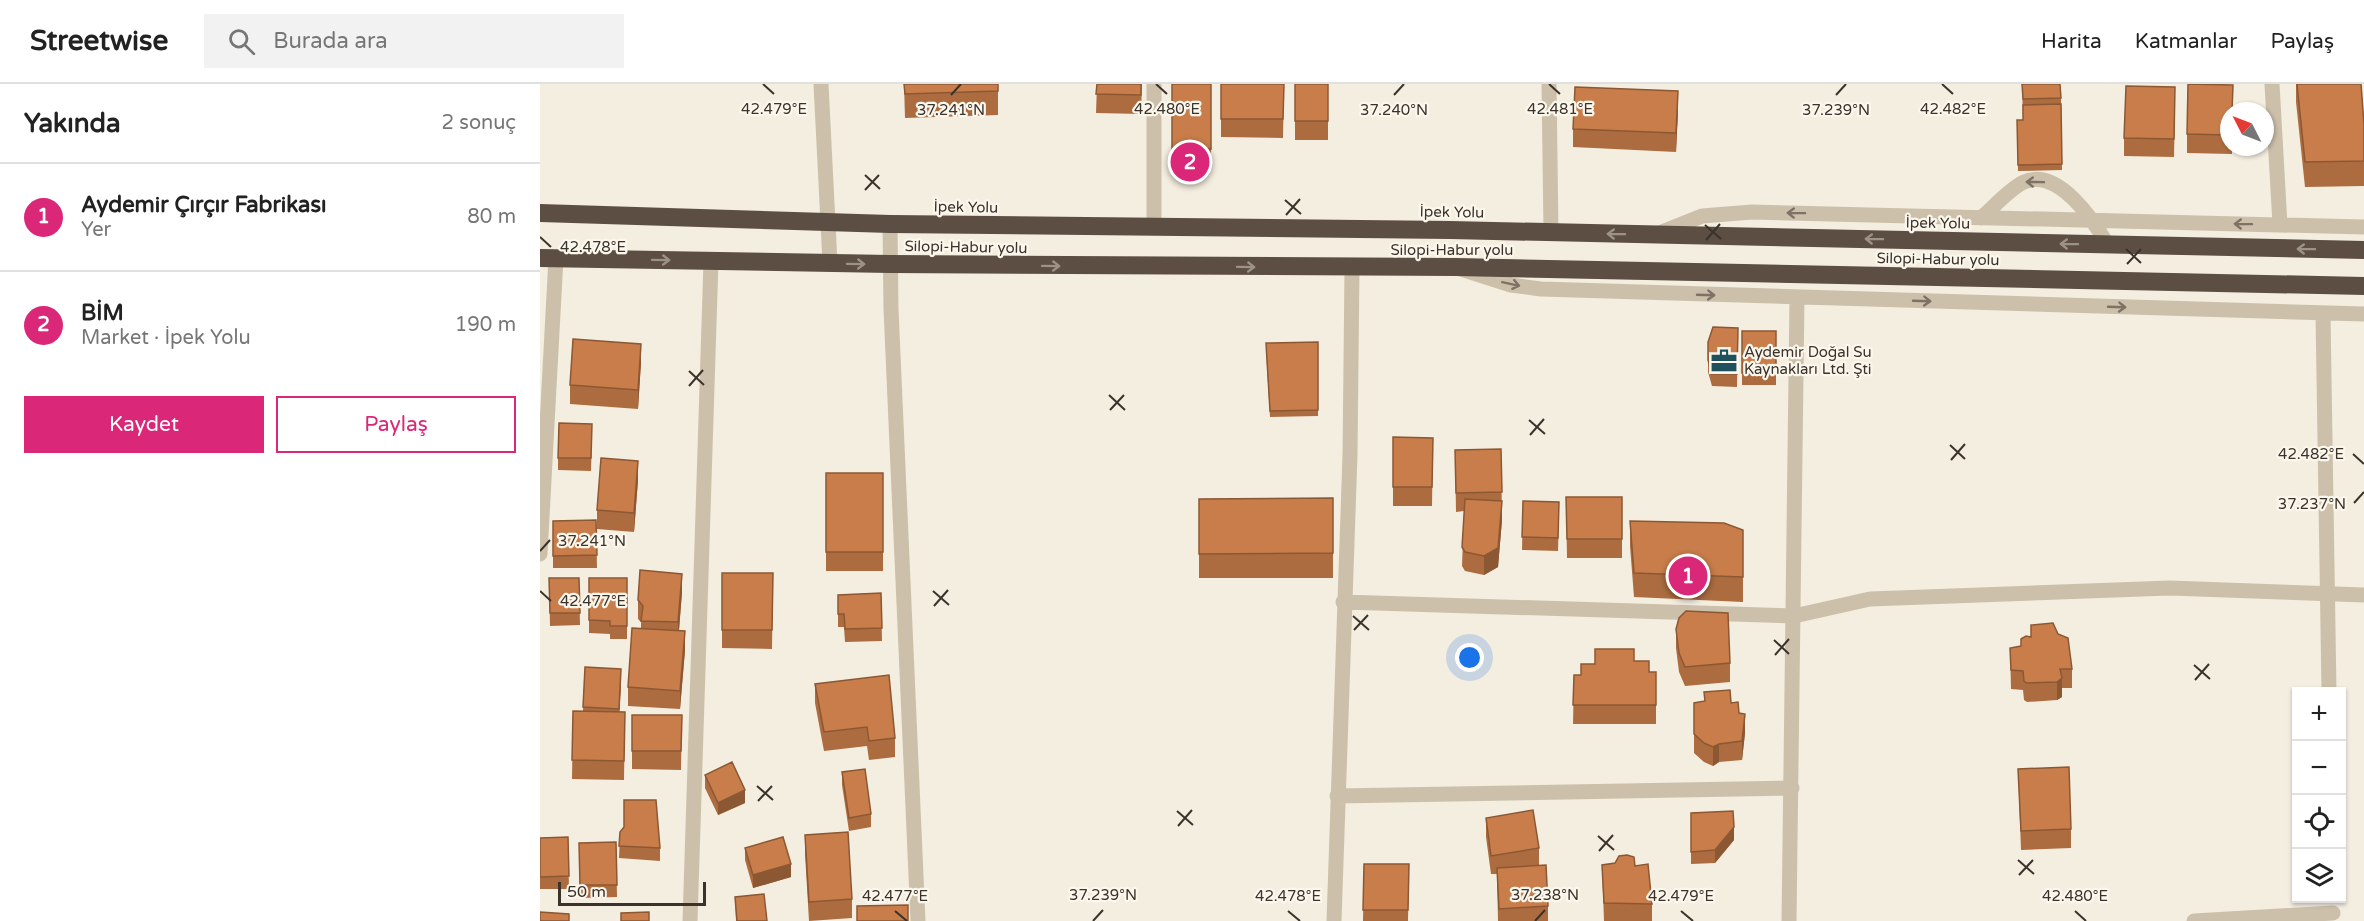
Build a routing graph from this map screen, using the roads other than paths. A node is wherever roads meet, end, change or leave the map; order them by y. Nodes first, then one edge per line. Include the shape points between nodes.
1 (821, 84) edge
2 (1154, 84) edge
3 (1549, 84) edge
4 (2272, 84) edge
5 (540, 213) edge
6 (1981, 218) junction
7 (2094, 220) junction
8 (828, 222) junction
9 (890, 224) junction
10 (2280, 225) junction
11 (2364, 227) edge
12 (1154, 228) junction
13 (1551, 232) junction
14 (1656, 235) junction
15 (2107, 244) junction
16 (2364, 250) edge
17 (548, 258) edge
18 (711, 261) junction
19 (830, 263) junction
20 (890, 264) junction
21 (1455, 267) junction
22 (1352, 268) junction
23 (2364, 286) edge
24 (1797, 297) junction
25 (2324, 313) junction
26 (2364, 314) edge
27 (540, 554) edge
28 (2327, 595) junction
29 (2364, 596) edge
30 (1343, 602) junction
31 (1794, 616) junction
32 (2329, 687) edge
33 (1792, 788) junction
34 (1338, 795) junction
35 (2333, 911) edge
36 (690, 921) edge
37 (918, 921) edge
38 (1334, 921) edge
39 (1789, 921) edge
40 (2194, 921) edge

1 - 8 street
2 - 12 street
3 - 13 street
4 - 10 street
5 - 8 highway, İpek Yolu
6 - 7 street
7 -> 6 street via 2069,192 2039,180 2024,182
6 -> 14 street via 1727,212 1694,218
10 -> 7 street
7 - 15 street
8 - 9 highway, İpek Yolu
8 - 19 street
9 - 12 highway, İpek Yolu
9 - 20 street
10 - 11 street
12 - 13 highway, İpek Yolu
14 -> 13 highway, İpek Yolu
15 -> 14 highway, İpek Yolu
16 -> 15 highway, İpek Yolu
17 -> 18 highway, Silopi-Habur yolu
17 - 27 street
18 - 19 highway, Silopi-Habur yolu
18 - 36 street
19 -> 20 highway, Silopi-Habur yolu
20 -> 22 highway, Silopi-Habur yolu
20 - 37 street
21 - 22 highway, Silopi-Habur yolu
21 - 23 highway, Silopi-Habur yolu
21 -> 24 street via 1483,278 1540,289
22 - 30 street via 1350,455
24 -> 25 street
24 - 31 street
25 - 26 street
25 - 28 street
28 - 29 street
28 - 31 street via 2170,588 1870,599
28 - 32 street
30 - 31 street
30 - 34 street
31 - 33 street
33 - 34 street
33 - 39 street
34 - 38 street
35 - 40 street

